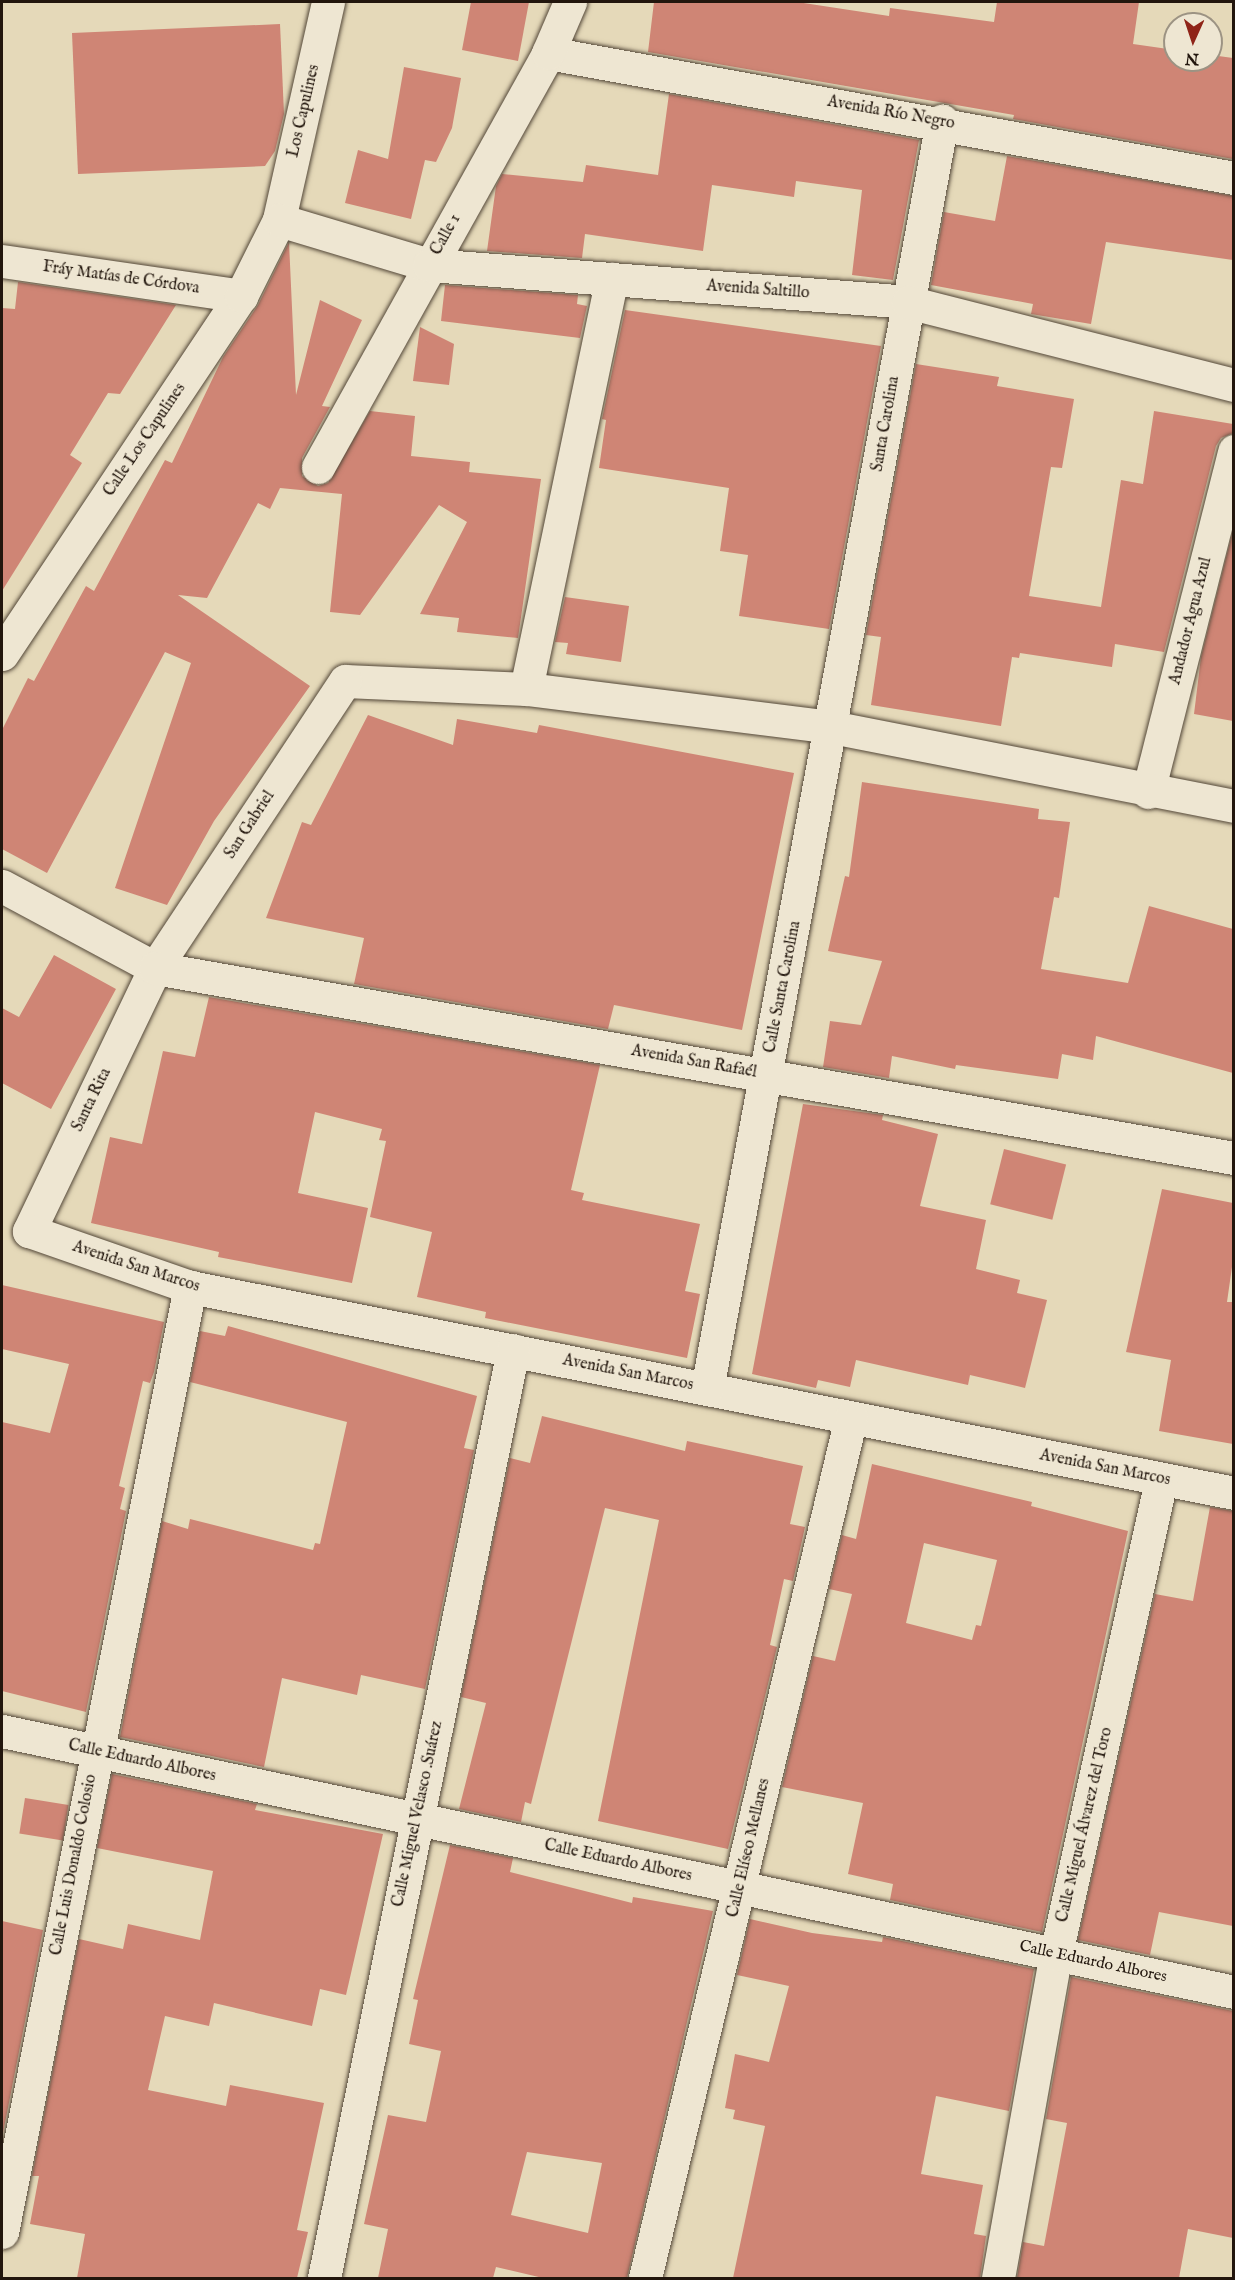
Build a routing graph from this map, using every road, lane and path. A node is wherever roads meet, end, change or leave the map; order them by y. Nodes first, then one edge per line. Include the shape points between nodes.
1 (328, 2) edge
2 (570, 2) edge
3 (548, 53) junction
4 (942, 121) junction
5 (1233, 178) edge
6 (279, 220) junction
7 (2, 261) edge
8 (429, 265) junction
9 (612, 279) junction
10 (241, 296) junction
11 (908, 302) junction
12 (1233, 385) edge
13 (1233, 451) edge
14 (318, 467) dead end
15 (2, 654) edge
16 (526, 689) junction
17 (832, 727) junction
18 (1148, 792) junction
19 (1233, 806) edge
20 (2, 886) edge
21 (155, 968) junction
22 (766, 1075) junction
23 (1233, 1158) edge
24 (28, 1231) joint
25 (190, 1287) junction
26 (513, 1350) junction
27 (707, 1389) junction
28 (851, 1417) junction
29 (1161, 1479) junction
30 (1233, 1493) edge
31 (2, 1731) edge
32 (97, 1752) junction
33 (418, 1818) junction
34 (739, 1888) junction
35 (1056, 1954) junction
36 (1233, 1992) edge
37 (2, 2232) edge
38 (324, 2278) edge
39 (645, 2278) edge
40 (998, 2278) edge

1 - 6 street, Los Capulines
2 - 3 street, Calle 1
3 - 4 street, Avenida Río Negro
3 - 8 street, Calle 1
4 - 5 street, Avenida Río Negro
4 - 11 street, Santa Carolina
6 - 8 street, Avenida Saltillo
6 - 10 street, Calle Los Capulines
7 - 10 street, Fráy Matías de Córdova
8 - 9 street, Avenida Saltillo
8 - 14 street, Calle 1
9 - 11 street, Avenida Saltillo
9 - 16 street
10 - 15 street, Calle Los Capulines
11 - 12 street, Avenida Saltillo
11 - 17 street, Santa Carolina
13 - 18 street, Andador Agua Azul
16 - 17 street
16 - 21 street, San Gabriel via 345,681
17 - 18 street
17 - 22 street, Calle Santa Carolina
18 - 19 street
20 - 21 street, Avenida San Rafaél
21 - 22 street, Avenida San Rafaél
21 - 24 street, Santa Rita
22 - 23 street, Avenida San Rafaél
22 - 27 street, Calle Santa Carolina
24 - 25 street, Avenida San Marcos
25 - 26 street, Avenida San Marcos
25 - 32 street, Calle Luis Donaldo Colosio
26 - 27 street, Avenida San Marcos
26 - 33 street, Calle Miguel Velasco .Suárez
27 - 28 street, Avenida San Marcos
28 - 29 street, Avenida San Marcos
28 - 34 street, Calle Elíseo Mellanes
29 - 30 street, Avenida San Marcos
29 - 35 street, Calle Miguel Álvarez del Toro
31 - 32 street, Calle Eduardo Albores
32 - 33 street, Calle Eduardo Albores
32 - 37 street, Calle Luis Donaldo Colosio
33 - 34 street, Calle Eduardo Albores
33 - 38 street, Calle Miguel Velasco .Suárez
34 - 35 street, Calle Eduardo Albores
34 - 39 street, Calle Elíseo Mellanes
35 - 36 street, Calle Eduardo Albores
35 - 40 street, Calle Miguel Álvarez del Toro

